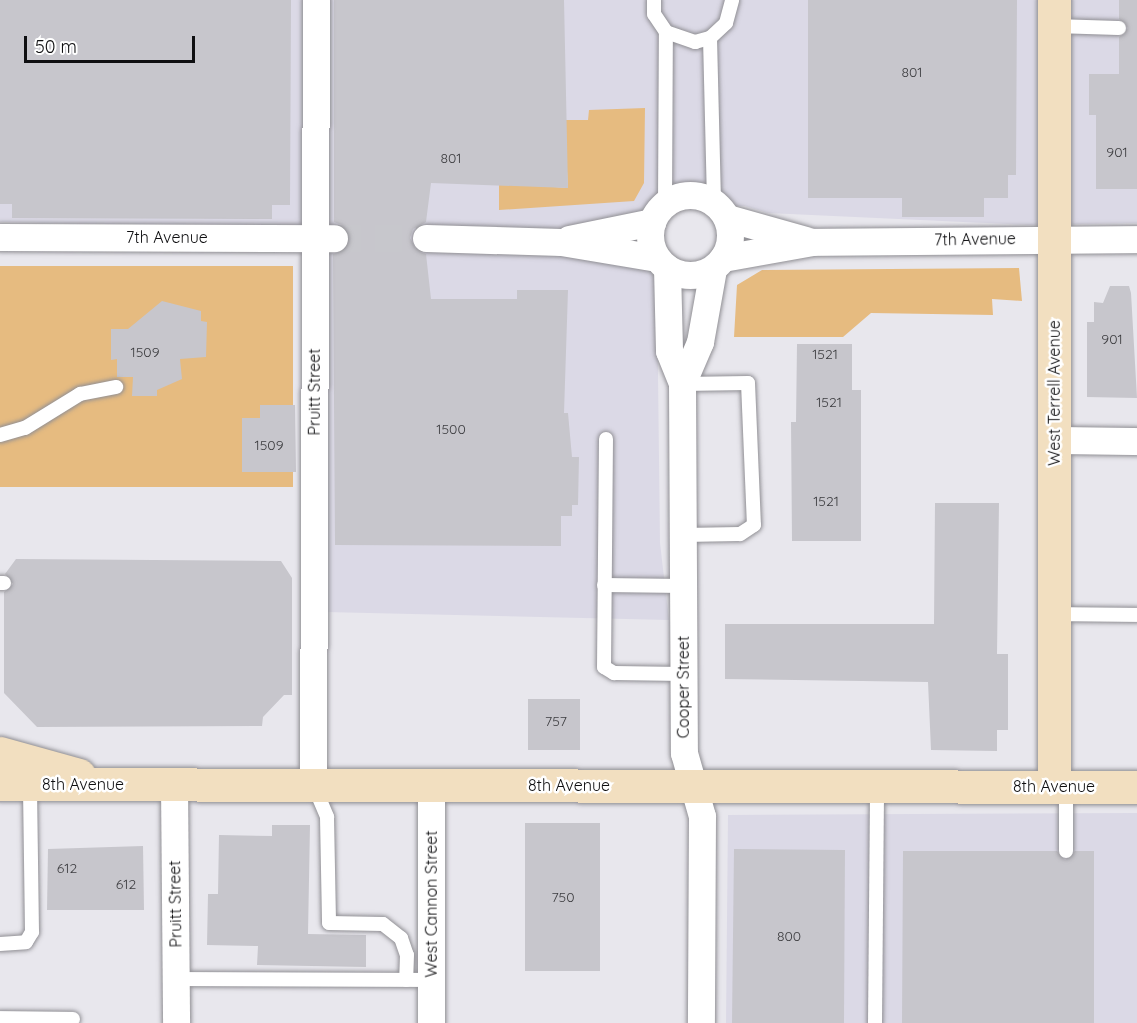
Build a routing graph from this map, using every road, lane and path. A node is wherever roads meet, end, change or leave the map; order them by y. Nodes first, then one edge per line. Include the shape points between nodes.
1 (316, 0) edge
2 (654, 0) edge
3 (732, 0) edge
4 (1054, 13) edge
5 (1119, 28) dead end
6 (666, 32) junction
7 (710, 38) junction
8 (720, 210) junction
9 (659, 213) junction
10 (0, 237) edge
11 (323, 238) junction
12 (426, 238) tunnel mouth
13 (1054, 238) junction
14 (1137, 239) edge
15 (561, 242) junction
16 (813, 242) junction
17 (662, 263) junction
18 (718, 264) junction
19 (682, 384) junction
20 (116, 387) dead end
21 (0, 435) edge
22 (606, 439) dead end
23 (1054, 440) junction
24 (1137, 441) edge
25 (683, 535) junction
26 (604, 585) junction
27 (683, 586) junction
28 (1054, 614) junction
29 (1137, 615) edge
30 (683, 674) junction
31 (0, 753) edge
32 (15, 784) edge
33 (106, 784) junction
34 (174, 784) junction
35 (313, 784) junction
36 (431, 784) junction
37 (696, 785) junction
38 (877, 785) junction
39 (1060, 786) junction
40 (1137, 786) edge
41 (1066, 851) dead end
42 (0, 944) edge
43 (176, 980) junction
44 (418, 980) junction
45 (0, 1018) edge
46 (73, 1019) dead end
47 (176, 1023) edge
48 (431, 1023) edge
49 (701, 1023) edge
50 (875, 1023) edge

1 - 11 street, Pruitt Street
2 - 6 lane via 654,14
3 - 7 lane via 726,23
4 - 5 lane
4 - 13 main road, West Terrell Avenue
6 - 7 lane via 680,40
6 - 9 lane
7 - 8 lane
8 - 9 street, 7th Avenue via 694,195
8 - 16 street, 7th Avenue
8 - 18 street via 731,239
9 - 15 street, 7th Avenue
9 - 17 street
10 - 11 street, 7th Avenue
11 - 35 street, Pruitt Street
12 - 15 street, 7th Avenue
13 - 14 street, 7th Avenue
13 - 16 street, 7th Avenue
13 - 23 main road, West Terrell Avenue
15 - 17 street, 7th Avenue
16 - 18 street, 7th Avenue
17 - 18 street, 7th Avenue via 690,276
17 - 19 street, Cooper Street via 669,351
18 - 19 street, Cooper Street via 700,342
19 - 25 street, Cooper Street
19 - 25 lane via 748,383 754,525 740,534
20 - 21 lane via 80,394 25,428
22 - 26 lane
23 - 24 street
23 - 28 main road, West Terrell Avenue
25 - 27 street, Cooper Street
26 - 27 lane
26 - 30 lane via 604,667 614,673
27 - 30 street, Cooper Street
28 - 29 lane
28 - 39 main road, West Terrell Avenue
30 - 37 street, Cooper Street via 684,753
31 - 33 main road
32 - 33 main road, 8th Avenue
32 - 42 lane via 32,932 26,942
33 - 34 main road, 8th Avenue
34 - 35 main road, 8th Avenue
34 - 43 street, Pruitt Street
35 - 36 main road, 8th Avenue
35 - 44 lane via 327,817 329,923 383,924 401,938
36 - 37 main road, 8th Avenue
36 - 44 street, West Cannon Street
37 - 38 main road, 8th Avenue
37 - 49 street, Cooper Street via 702,816
38 - 39 main road, 8th Avenue
38 - 50 lane
39 - 40 main road, 8th Avenue
39 - 41 lane
43 - 44 lane
43 - 47 street, Pruitt Street
44 - 48 street, West Cannon Street
45 - 46 lane

